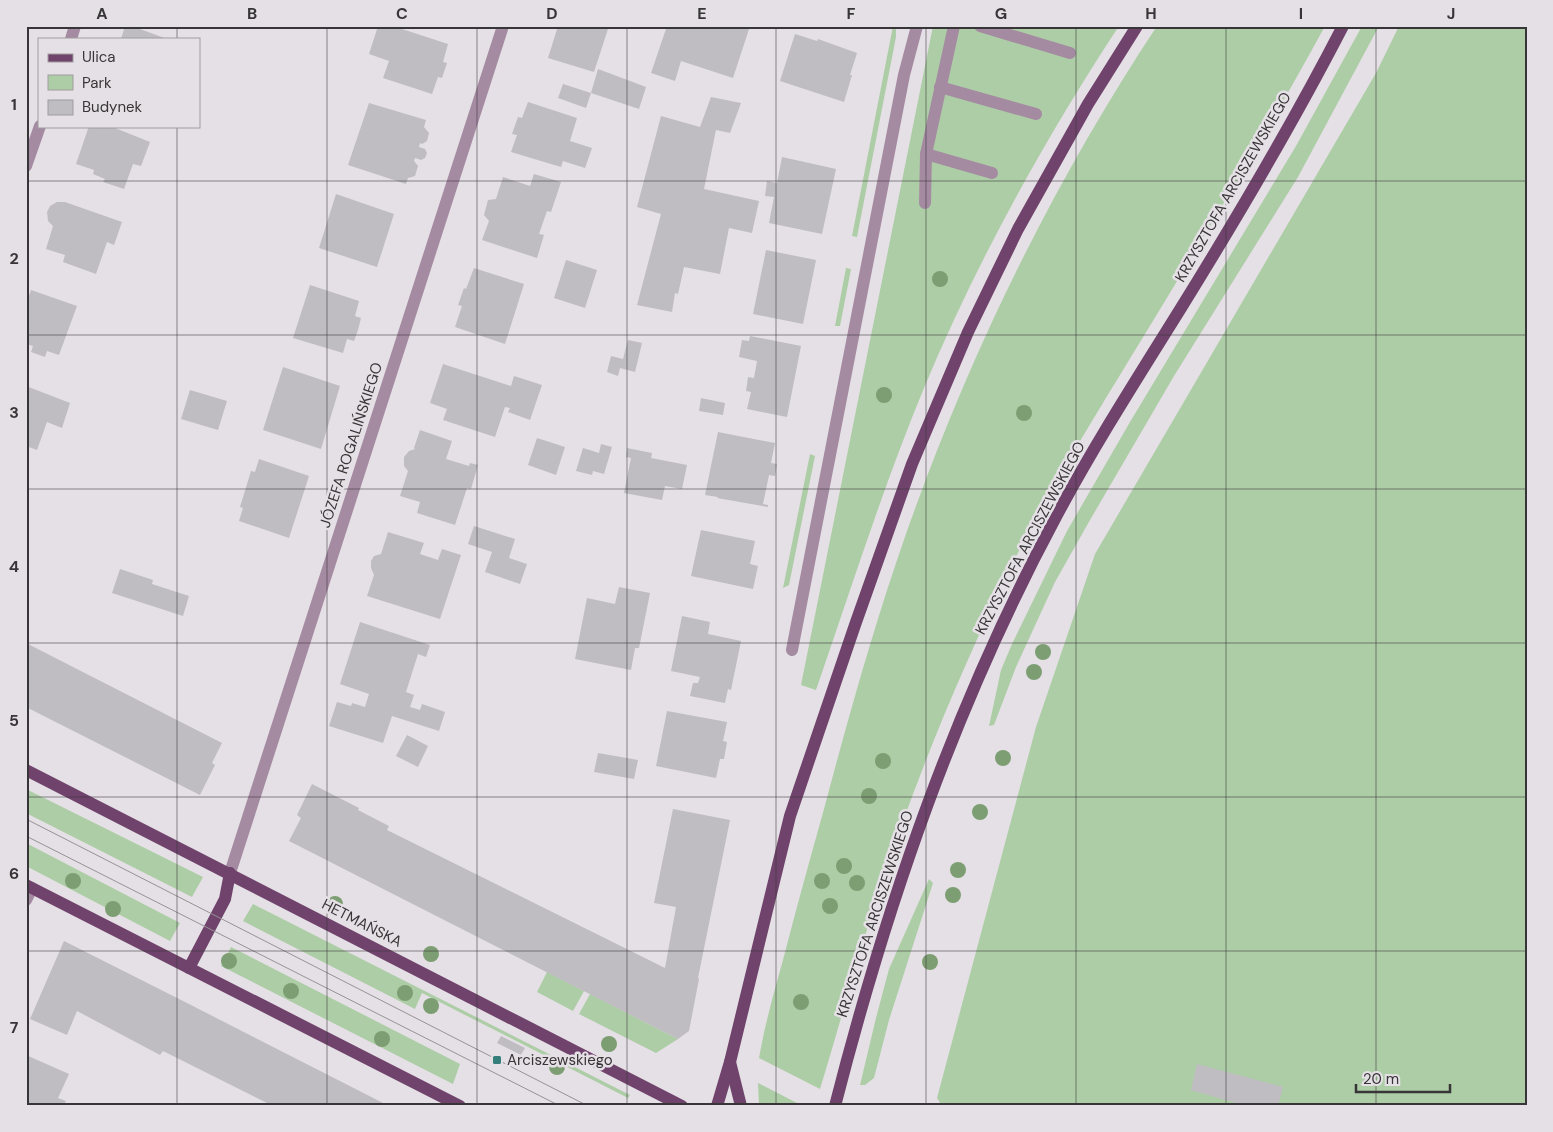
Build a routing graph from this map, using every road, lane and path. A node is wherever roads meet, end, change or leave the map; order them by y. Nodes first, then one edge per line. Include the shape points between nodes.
1 (75, 26) edge
2 (503, 26) edge
3 (917, 26) edge
4 (954, 26) edge
5 (980, 26) edge
6 (1137, 26) edge
7 (1343, 26) edge
8 (71, 38) edge
9 (1070, 52) dead end
10 (940, 87) junction
11 (1036, 114) dead end
12 (39, 128) edge
13 (926, 154) junction
14 (26, 166) edge
15 (992, 173) dead end
16 (925, 203) dead end
17 (792, 650) dead end
18 (26, 770) edge
19 (230, 873) junction
20 (29, 886) edge
21 (26, 900) edge
22 (190, 968) junction
23 (730, 1062) junction
24 (460, 1106) edge
25 (682, 1106) edge
26 (717, 1106) edge
27 (741, 1106) edge
28 (835, 1106) edge

1 - 8 street
2 - 19 street, JÓZEFA ROGALIŃSKIEGO
3 - 17 street via 904,74
4 - 10 street
5 - 9 street
6 - 23 main road via 1080,117 1018,229 964,341 912,464 790,816
7 - 28 main road, KRZYSZTOFA ARCISZEWSKIEGO via 1240,211 1074,484 996,635 913,842 874,963
10 - 11 street
10 - 13 street
12 - 14 street
13 - 15 street
13 - 16 street
18 - 19 main road, HETMAŃSKA
19 - 22 main road via 225,899
19 - 25 main road, HETMAŃSKA
20 - 21 street
20 - 22 main road
22 - 24 main road
23 - 26 main road
23 - 27 main road

